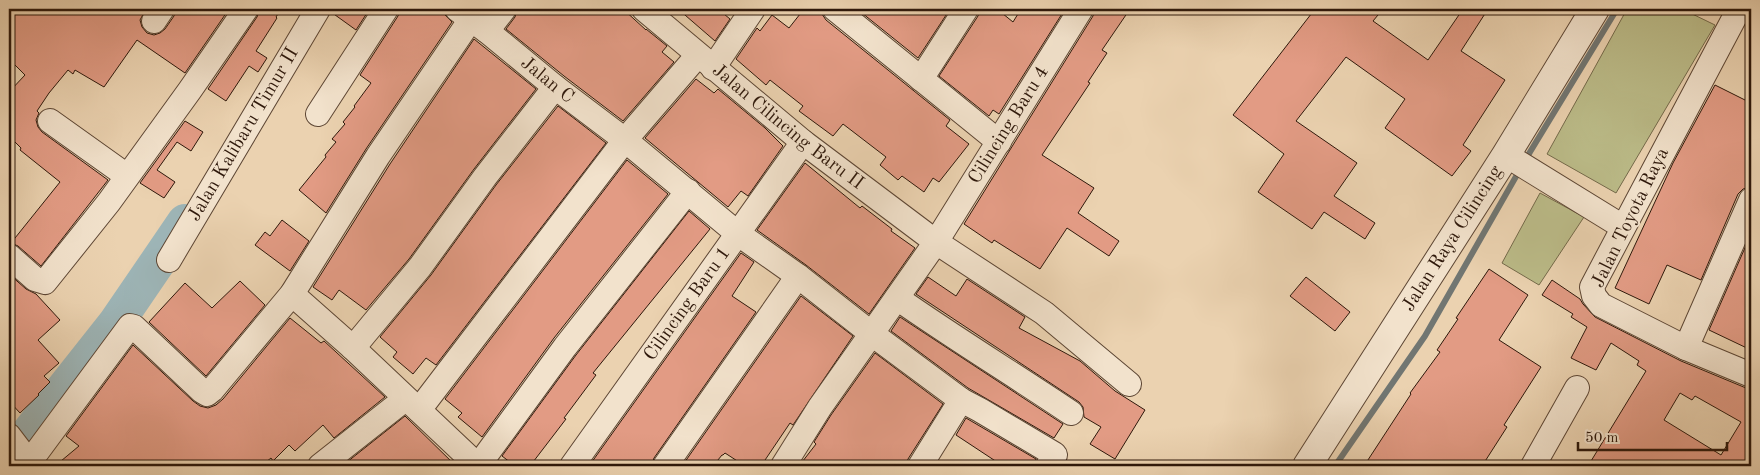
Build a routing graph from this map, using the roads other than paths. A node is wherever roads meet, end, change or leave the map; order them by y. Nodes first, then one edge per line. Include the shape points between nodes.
1 (246, 9) edge
2 (318, 9) edge
3 (386, 9) edge
4 (504, 9) edge
5 (644, 9) edge
6 (753, 9) edge
7 (835, 9) edge
8 (966, 9) edge
9 (1081, 9) edge
10 (1595, 9) edge
11 (1739, 9) edge
12 (472, 20) edge
13 (706, 61) junction
14 (921, 79) junction
15 (555, 87) junction
16 (318, 114) dead end
17 (50, 121) dead end
18 (625, 140) junction
19 (803, 142) junction
20 (999, 142) junction
21 (1511, 159) junction
22 (127, 176) junction
23 (688, 191) junction
24 (1751, 200) edge
25 (1623, 227) junction
26 (737, 233) junction
27 (936, 242) junction
28 (9, 256) edge
29 (169, 260) dead end
30 (798, 276) junction
31 (292, 294) junction
32 (896, 298) junction
33 (872, 334) junction
34 (353, 348) junction
35 (1686, 348) junction
36 (1751, 375) edge
37 (1129, 384) dead end
38 (1577, 388) dead end
39 (960, 400) junction
40 (412, 404) junction
41 (1071, 413) dead end
42 (22, 455) edge
43 (320, 466) edge
44 (478, 466) edge
45 (572, 466) edge
46 (665, 466) edge
47 (783, 466) edge
48 (920, 466) edge
49 (1048, 466) edge
50 (1307, 466) edge
51 (1533, 466) edge

1 - 22 street
2 - 29 street, Jalan Kalibaru Timur II
3 - 16 street
4 - 12 street
5 - 13 street, Jalan Cilincing Baru II
6 - 13 street
7 - 14 street
8 - 14 street
9 - 20 street, Cilincing Baru 4
10 - 21 street, Jalan Raya Cilincing
11 - 25 street, Jalan Toyota Raya
12 - 15 street, Jalan C
12 - 31 street via 378,156
13 - 18 street
13 - 19 street, Jalan Cilincing Baru II
14 - 20 street
15 - 18 street, Jalan C
15 - 34 street via 420,266
17 - 22 street
18 - 23 street, Jalan C
18 - 40 street
19 - 26 street, Cilincing Baru 1
19 - 27 street, Jalan Cilincing Baru II
20 - 27 street, Cilincing Baru 4
21 - 25 street
21 - 50 street, Jalan Raya Cilincing
22 - 28 street via 45,282 35,280
23 - 26 street, Jalan C
23 - 44 street via 565,347
24 - 35 street
25 - 35 street, Jalan Toyota Raya via 1592,287 1594,296 1601,305
26 - 30 street, Jalan C
26 - 45 street, Cilincing Baru 1
27 - 32 street, Cilincing Baru 4
27 - 37 street, Jalan Cilincing Baru II via 1044,314
30 - 33 street, Jalan C
30 - 46 street
31 - 34 street
31 - 42 street via 207,394 130,326
32 - 33 street, Cilincing Baru 4
32 - 41 street
33 - 39 street, Jalan C
33 - 47 street, Cilincing Baru 4
34 - 40 street
35 - 36 street, Jalan Toyota Raya
38 - 51 street
39 - 48 street
39 - 49 street, Jalan C via 1054,454
40 - 43 street
40 - 44 street

